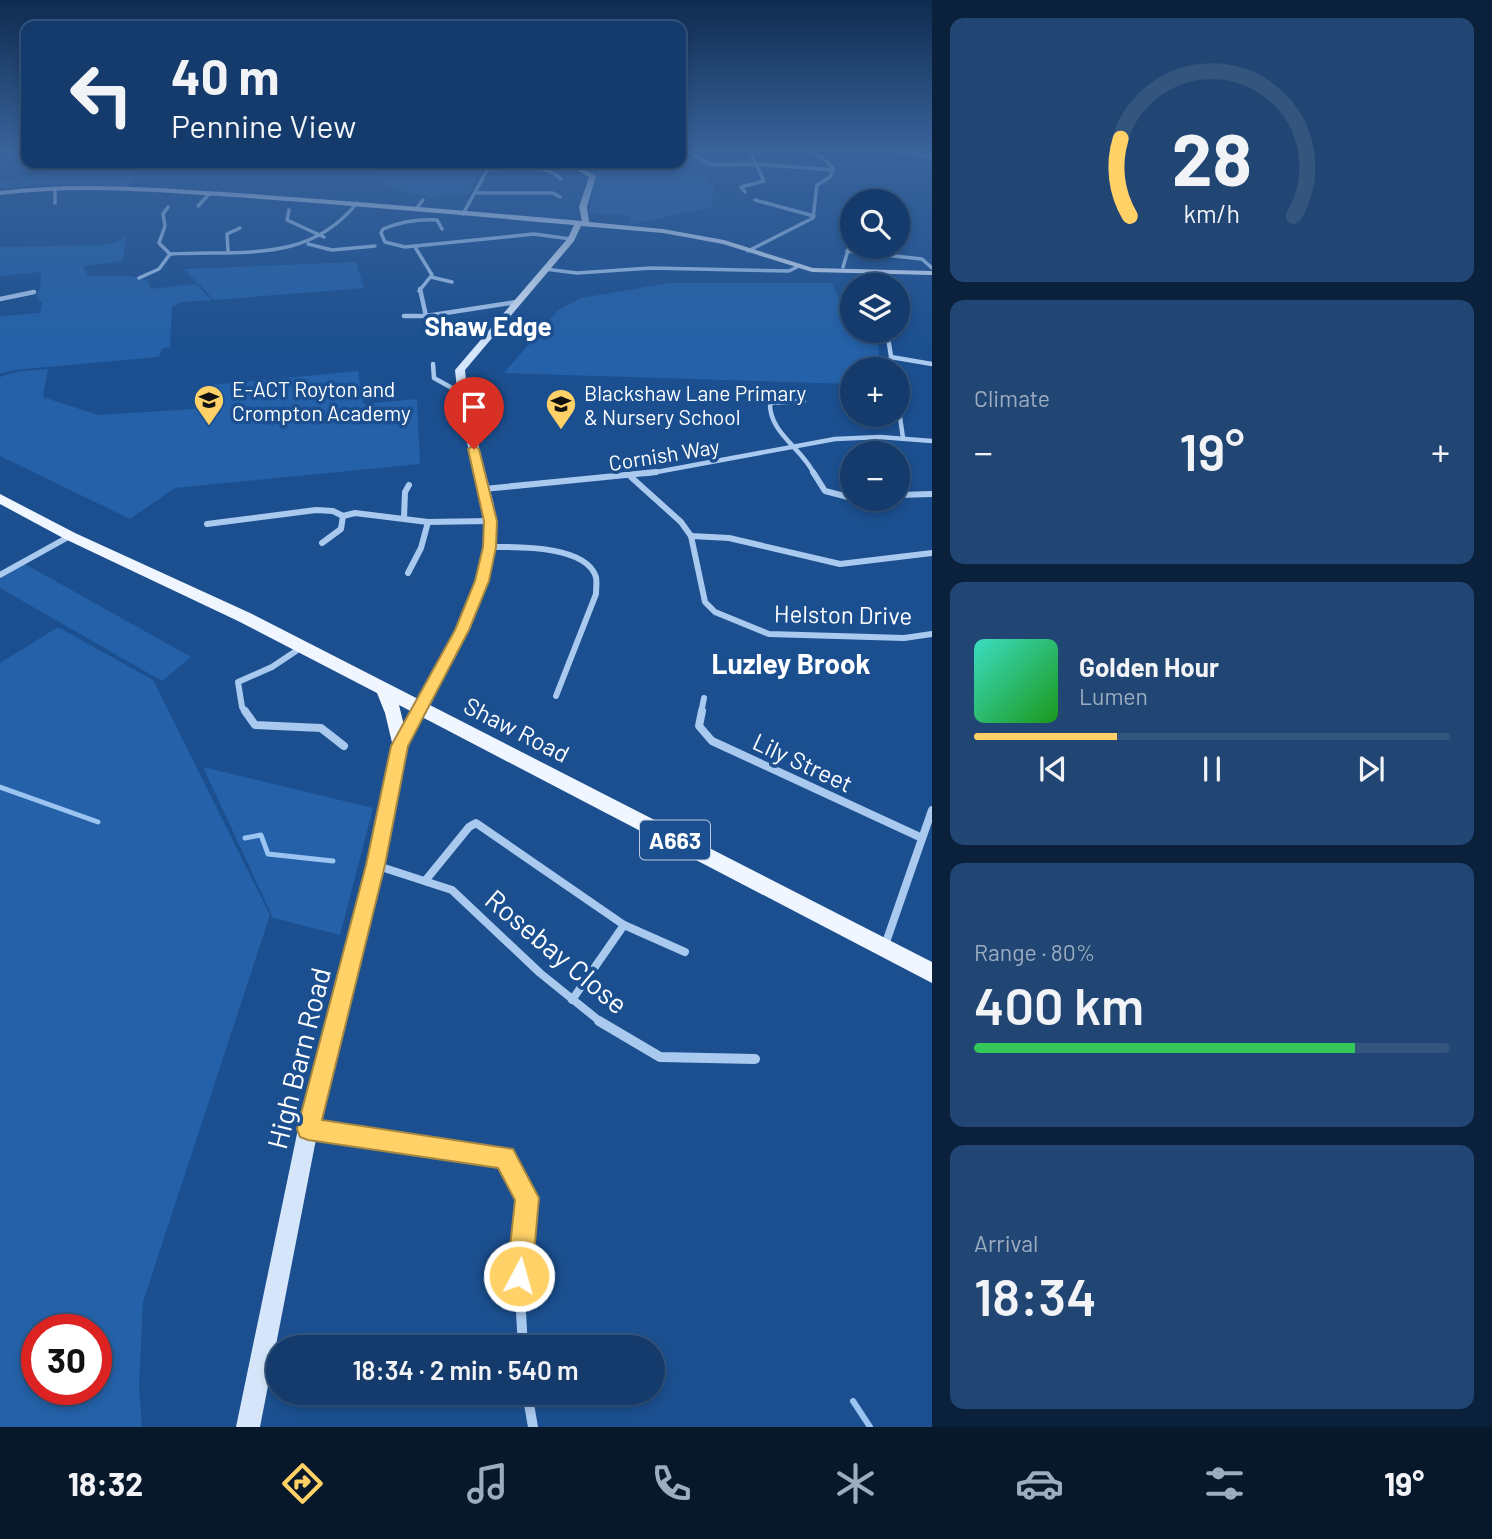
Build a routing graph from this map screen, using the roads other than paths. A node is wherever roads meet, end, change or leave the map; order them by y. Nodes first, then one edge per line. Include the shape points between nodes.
1 (163, 217) edge
2 (288, 217) edge
3 (346, 217) edge
4 (498, 217) edge
5 (583, 217) edge
6 (813, 217) edge
7 (583, 223) junction
8 (240, 228) dead end
9 (442, 229) dead end
10 (324, 237) junction
11 (570, 239) junction
12 (308, 244) junction
13 (375, 246) dead end
14 (415, 247) junction
15 (228, 251) junction
16 (748, 251) junction
17 (170, 254) junction
18 (910, 258) edge
19 (845, 259) edge
20 (797, 267) junction
21 (843, 267) dead end
22 (545, 269) junction
23 (932, 270) edge
24 (879, 273) joint
25 (431, 276) junction
26 (139, 278) dead end
27 (452, 282) dead end
28 (34, 292) dead end
29 (0, 299) edge
30 (517, 302) junction
31 (404, 316) dead end
32 (426, 316) junction
33 (889, 343) edge
34 (891, 357) edge
35 (910, 361) edge
36 (433, 364) dead end
37 (932, 365) edge
38 (461, 393) junction
39 (804, 401) dead end
40 (901, 427) edge
41 (903, 439) junction
42 (932, 441) edge
43 (795, 446) junction
44 (631, 477) junction
45 (409, 485) dead end
46 (484, 489) junction
47 (932, 494) edge
48 (910, 495) edge
49 (840, 496) edge
50 (0, 498) edge
51 (343, 516) junction
52 (404, 518) junction
53 (490, 521) junction
54 (428, 522) junction
55 (207, 524) dead end
56 (70, 536) junction
57 (691, 536) junction
58 (322, 543) dead end
59 (490, 547) junction
60 (932, 553) edge
61 (408, 573) dead end
62 (0, 575) edge
63 (932, 634) edge
64 (302, 647) junction
65 (383, 688) junction
66 (556, 696) dead end
67 (704, 698) dead end
68 (418, 707) junction
69 (344, 746) dead end
70 (400, 746) junction
71 (932, 810) edge
72 (922, 838) junction
73 (375, 865) junction
74 (425, 881) junction
75 (624, 925) junction
76 (884, 948) junction
77 (685, 952) dead end
78 (932, 973) edge
79 (572, 1000) junction
80 (755, 1059) dead end
81 (308, 1129) junction
82 (522, 1335) edge
83 (529, 1405) edge
84 (248, 1427) edge
85 (533, 1427) edge

1 - 17 street via 159,243
2 - 10 street
3 - 10 street
4 - 7 street
5 - 7 street
6 - 16 street
7 - 11 street
7 - 16 street via 677,233
8 - 15 street via 227,234
9 - 14 street via 437,220 430,220 398,223 381,231 384,242
10 - 12 street
11 - 14 street via 534,234
11 - 22 street
12 - 13 street via 332,250
12 - 15 street
14 - 25 street
15 - 17 street
16 - 20 street
17 - 26 street via 159,269
18 - 23 street via 922,259
19 - 21 street
20 - 22 street via 789,271 651,268 578,273
20 - 24 street
22 - 30 street
23 - 24 street
25 - 27 street
25 - 32 street via 419,291
28 - 29 street
30 - 32 street
30 - 38 street, High Barn Road via 462,365
31 - 32 street
33 - 34 street
35 - 37 street
36 - 38 street via 434,378
38 - 46 street, High Barn Road
39 - 43 street via 769,405 779,430
40 - 41 street
41 - 42 street, Cornish Way
41 - 43 street, Cornish Way via 835,439
43 - 44 street, Cornish Way
43 - 49 street via 822,488
44 - 46 street, Cornish Way
44 - 57 street, Helston Drive
45 - 52 street
46 - 53 street, High Barn Road
47 - 48 street
50 - 56 main road, Shaw Road / A663
51 - 52 street
51 - 55 street via 316,510
51 - 58 street via 341,531
52 - 54 street
53 - 54 street
53 - 59 street, High Barn Road
54 - 61 street
56 - 62 street
56 - 64 main road, Shaw Road / A663
57 - 60 street via 729,538 840,564
57 - 63 street, Helston Drive via 706,606 755,630 795,637
59 - 66 street via 557,550 581,561 596,583 596,594
59 - 68 street, High Barn Road via 462,630
64 - 65 main road, Shaw Road / A663
64 - 69 street via 238,682 242,707 255,724 321,728
65 - 68 main road, Shaw Road / A663
65 - 70 main road via 394,713
67 - 72 street, Lily Street via 699,726 712,741
68 - 70 street, High Barn Road
68 - 76 main road, Shaw Road / A663
70 - 73 street, High Barn Road
71 - 72 street
72 - 76 street
73 - 74 street, Rosebay Close
73 - 81 street, High Barn Road
74 - 75 street via 476,823
74 - 79 street, Rosebay Close via 452,890
75 - 77 street
75 - 79 street
76 - 78 main road, Shaw Road / A663
79 - 80 street, Rosebay Close via 597,1021 660,1057
81 - 82 street via 505,1157 527,1198 519,1276
81 - 84 street, High Barn Road
83 - 85 street

